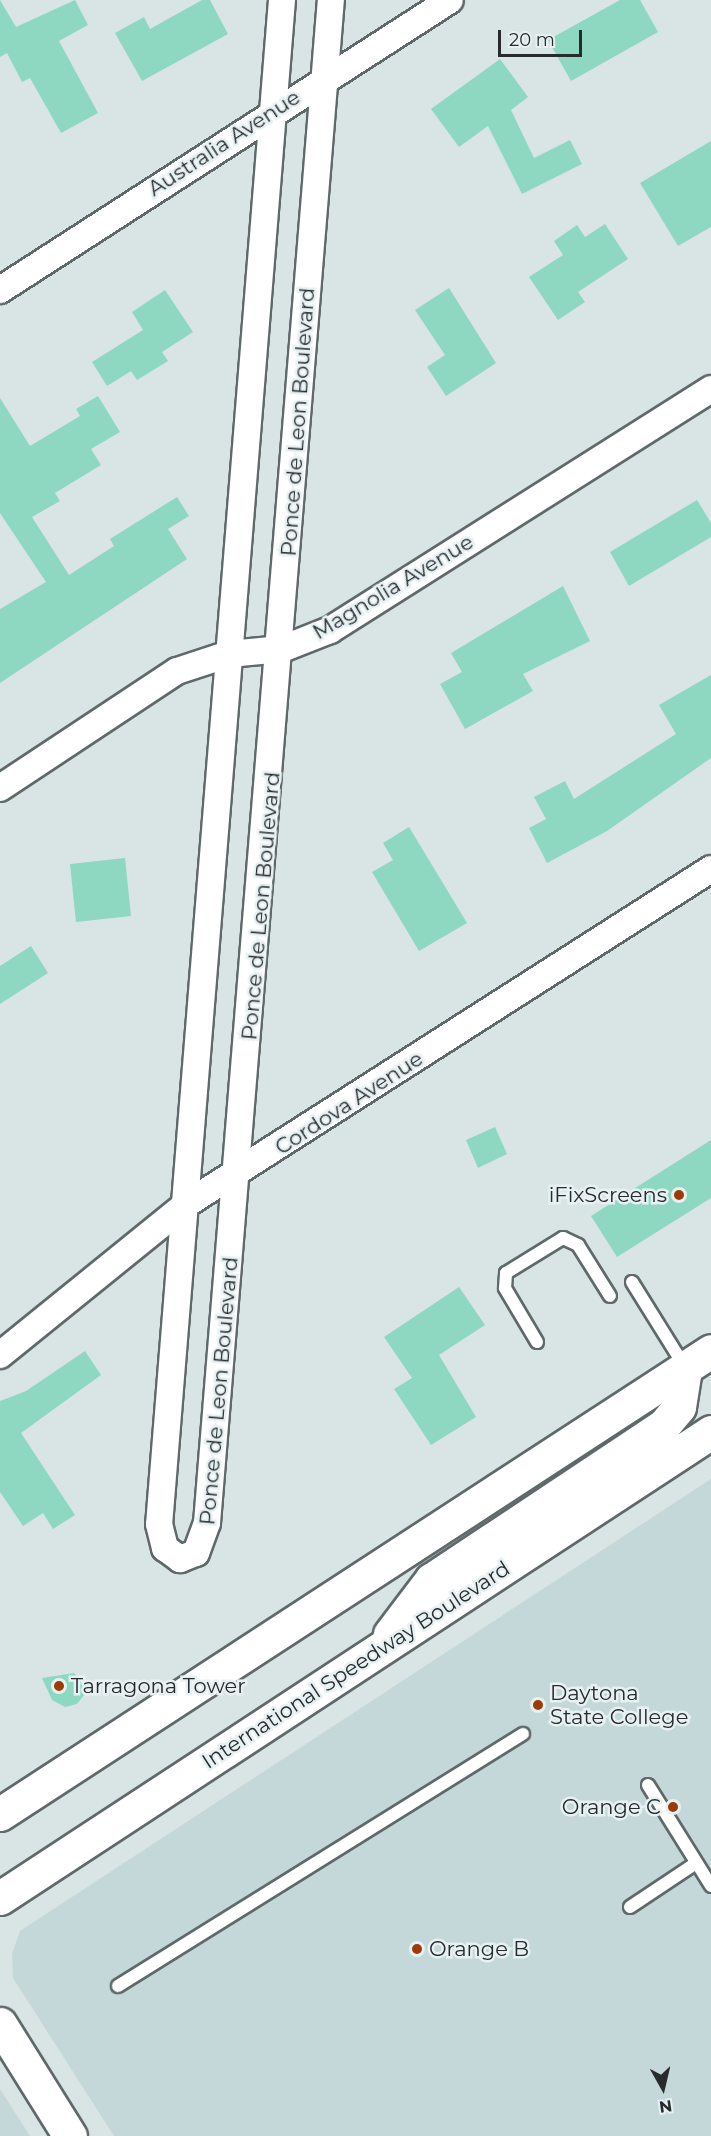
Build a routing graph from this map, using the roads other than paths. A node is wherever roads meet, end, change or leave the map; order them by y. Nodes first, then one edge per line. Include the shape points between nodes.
1 (282, 0) edge
2 (331, 0) edge
3 (450, 0) edge
4 (323, 81) junction
5 (272, 111) junction
6 (0, 290) edge
7 (711, 389) edge
8 (282, 649) junction
9 (229, 654) junction
10 (0, 788) edge
11 (711, 869) edge
12 (240, 1173) junction
13 (185, 1205) junction
14 (632, 1282) dead end
15 (610, 1296) dead end
16 (537, 1342) dead end
17 (0, 1355) edge
18 (698, 1359) edge
19 (711, 1432) edge
20 (381, 1648) junction
21 (523, 1734) dead end
22 (648, 1785) dead end
23 (0, 1814) edge
24 (696, 1863) junction
25 (711, 1886) edge
26 (0, 1898) edge
27 (630, 1907) dead end
28 (118, 1986) dead end
29 (0, 2024) edge
30 (70, 2136) edge

1 - 5 street, Ponce de Leon Boulevard
2 - 4 street, Ponce de Leon Boulevard
3 - 4 street, Australia Avenue
4 - 5 street, Australia Avenue
4 - 8 street, Ponce de Leon Boulevard
5 - 6 street, Australia Avenue
5 - 9 street, Ponce de Leon Boulevard
7 - 8 street, Magnolia Avenue via 330,630
8 - 9 street, Magnolia Avenue
8 - 12 street, Ponce de Leon Boulevard
9 - 10 street, Magnolia Avenue via 177,671
9 - 13 street, Ponce de Leon Boulevard
11 - 12 street, Cordova Avenue
12 - 13 street, Cordova Avenue
12 - 13 street, Ponce de Leon Boulevard via 205,1538 196,1552 180,1559 165,1548 159,1524
13 - 17 street, Cordova Avenue
14 - 18 lane
15 - 16 lane via 578,1245 563,1238 525,1261 506,1273 505,1288
18 - 20 main road via 679,1407 664,1425 431,1580
18 - 23 main road
19 - 20 main road, International Speedway Boulevard
20 - 26 main road, International Speedway Boulevard
21 - 28 lane
22 - 24 lane
24 - 25 lane
24 - 27 lane
29 - 30 main road

